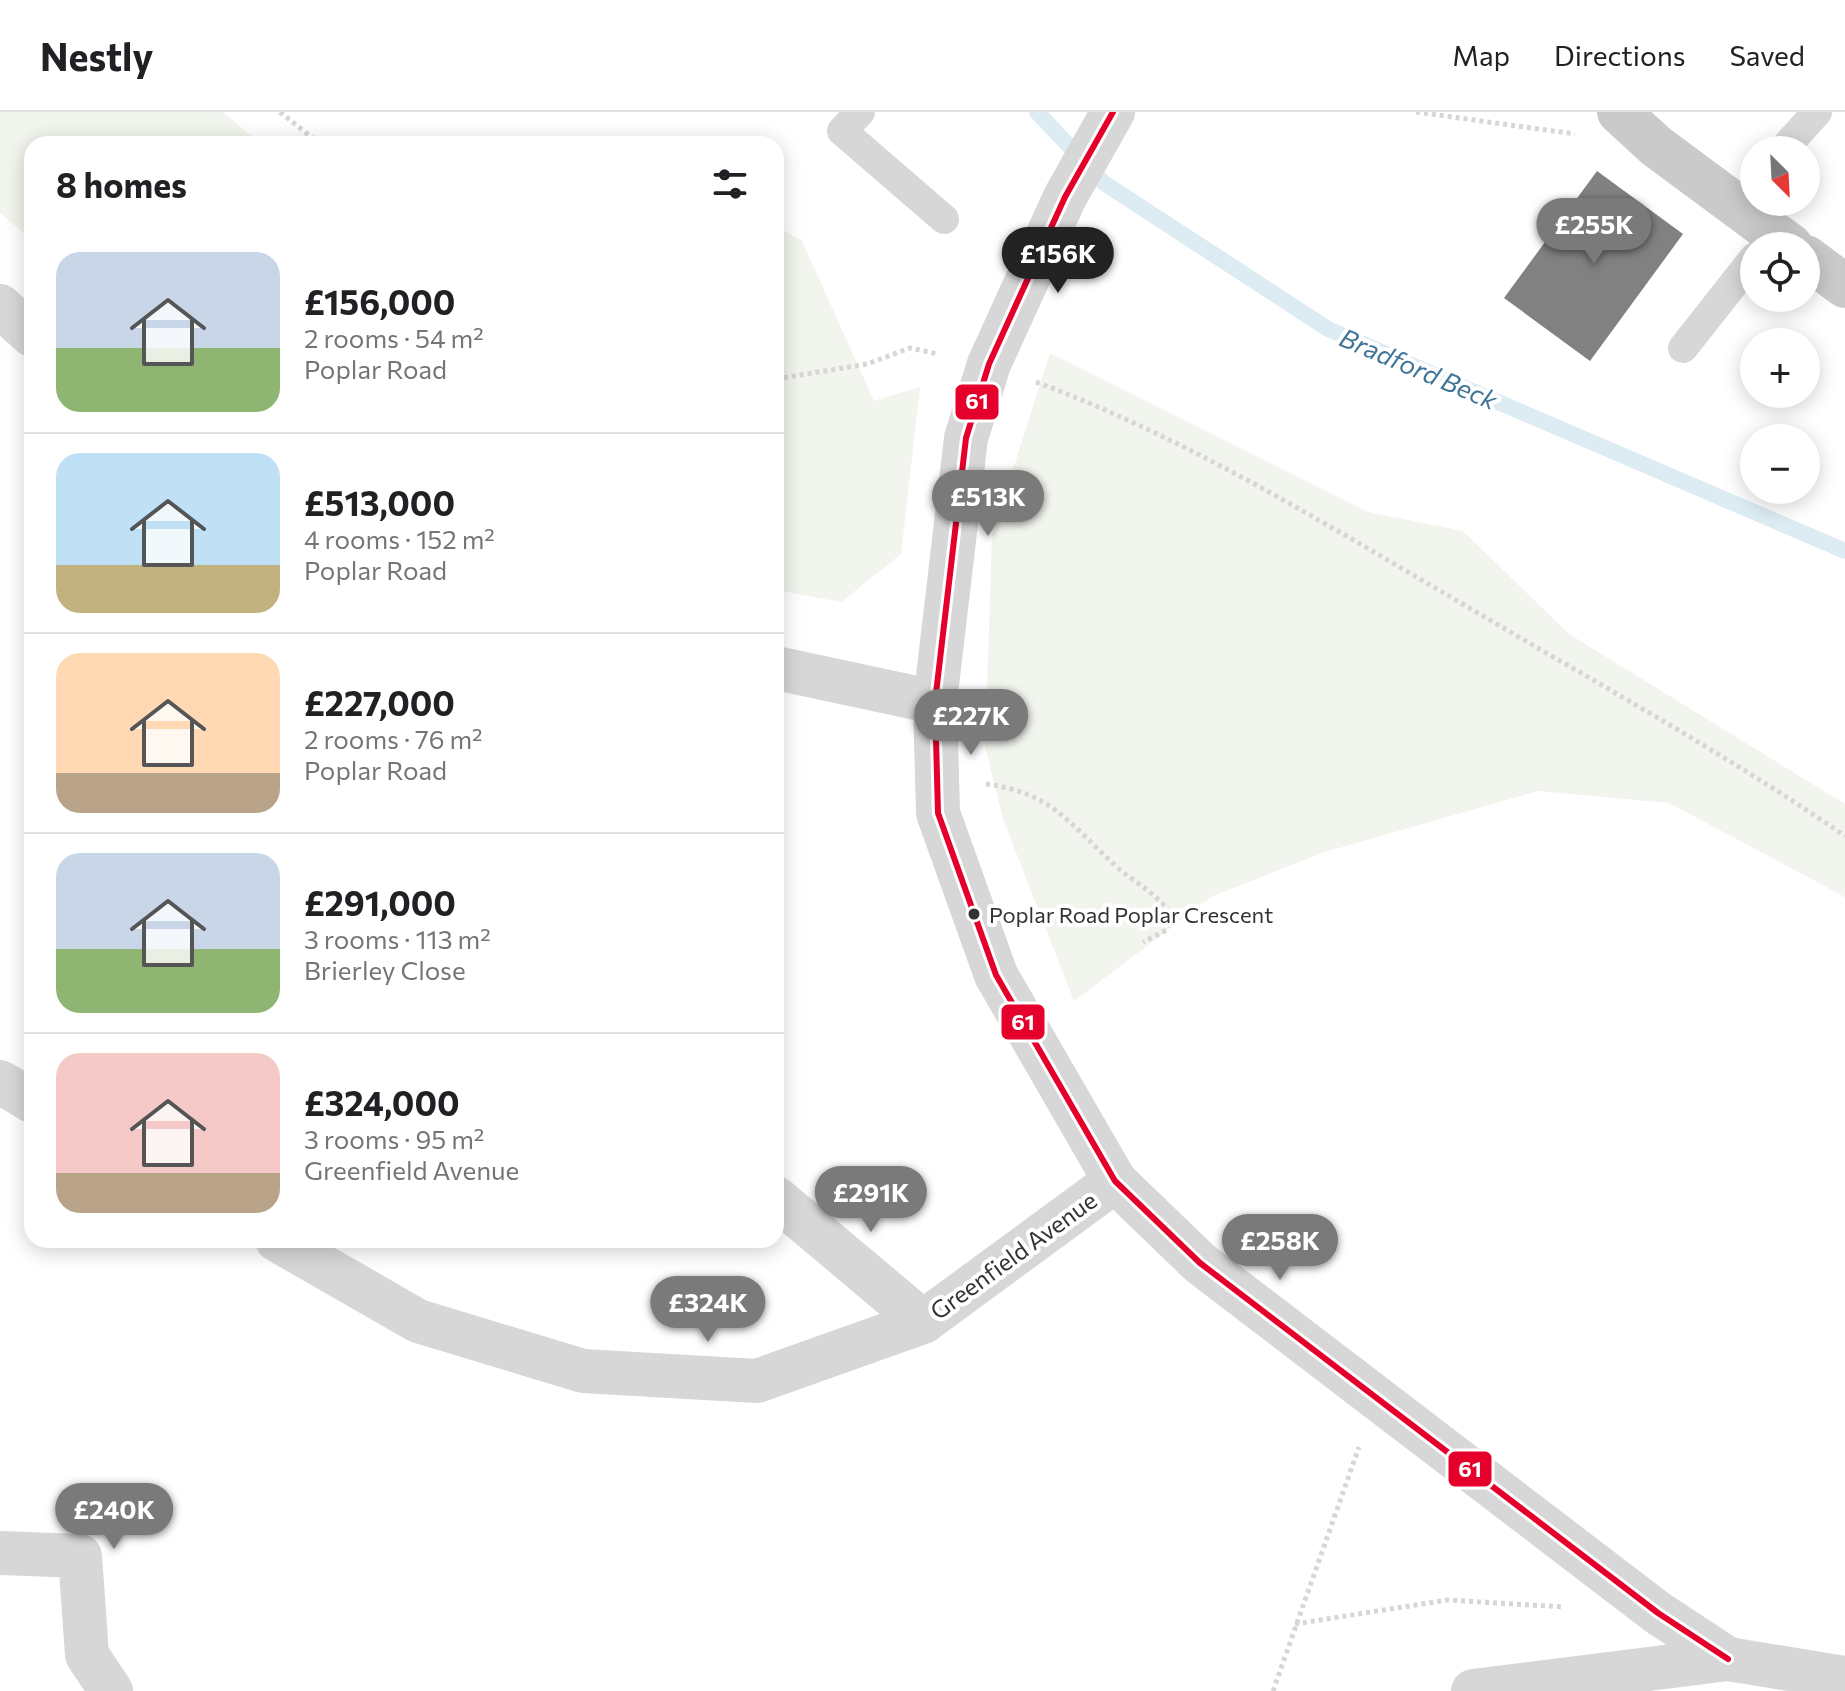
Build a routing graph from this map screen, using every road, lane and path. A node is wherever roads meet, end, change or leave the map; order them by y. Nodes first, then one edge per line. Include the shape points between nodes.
1 (280, 112) edge
2 (1113, 112) edge
3 (1416, 112) edge
4 (1619, 112) edge
5 (1817, 112) edge
6 (842, 118) edge
7 (310, 136) edge
8 (1796, 136) edge
9 (1656, 146) junction
10 (1740, 191) edge
11 (944, 219) dead end
12 (1820, 272) edge
13 (1845, 286) edge
14 (1740, 288) edge
15 (0, 306) edge
16 (24, 328) edge
17 (1683, 348) dead end
18 (989, 364) junction
19 (784, 378) edge
20 (784, 670) edge
21 (935, 702) junction
22 (938, 777) junction
23 (1845, 836) edge
24 (1143, 942) dead end
25 (0, 1082) edge
26 (24, 1096) edge
27 (1115, 1181) junction
28 (784, 1205) edge
29 (291, 1248) edge
30 (923, 1322) junction
31 (1376, 1400) junction
32 (0, 1553) edge
33 (1567, 1608) dead end
34 (1295, 1624) junction
35 (1728, 1659) junction
36 (1845, 1678) edge
37 (1652, 1680) edge
38 (111, 1691) edge
39 (1273, 1691) edge
40 (1473, 1691) edge

1 - 7 path
2 - 18 street via 1065,197
3 - 9 path
4 - 9 main road
5 - 8 lane
6 - 11 lane
9 - 10 main road
12 - 13 main road
14 - 17 lane
15 - 16 street
18 - 19 path via 910,348 867,364
18 - 21 street via 966,438
18 - 23 path via 1080,398 1226,470 1633,704
20 - 21 street
21 - 22 street
22 - 24 path via 1009,787 1052,804 1119,869 1161,898 1171,916 1167,930
22 - 27 street via 938,813 996,975
25 - 26 street
27 - 30 street, Greenfield Avenue
27 - 31 street via 1200,1263
28 - 30 street
29 - 30 street, Greenfield Avenue via 418,1321 583,1371 757,1381
31 - 34 path
31 - 35 street via 1658,1613
32 - 38 street via 80,1556 87,1655
33 - 34 path via 1447,1600
34 - 39 path
35 - 36 street
35 - 37 street
37 - 40 street

